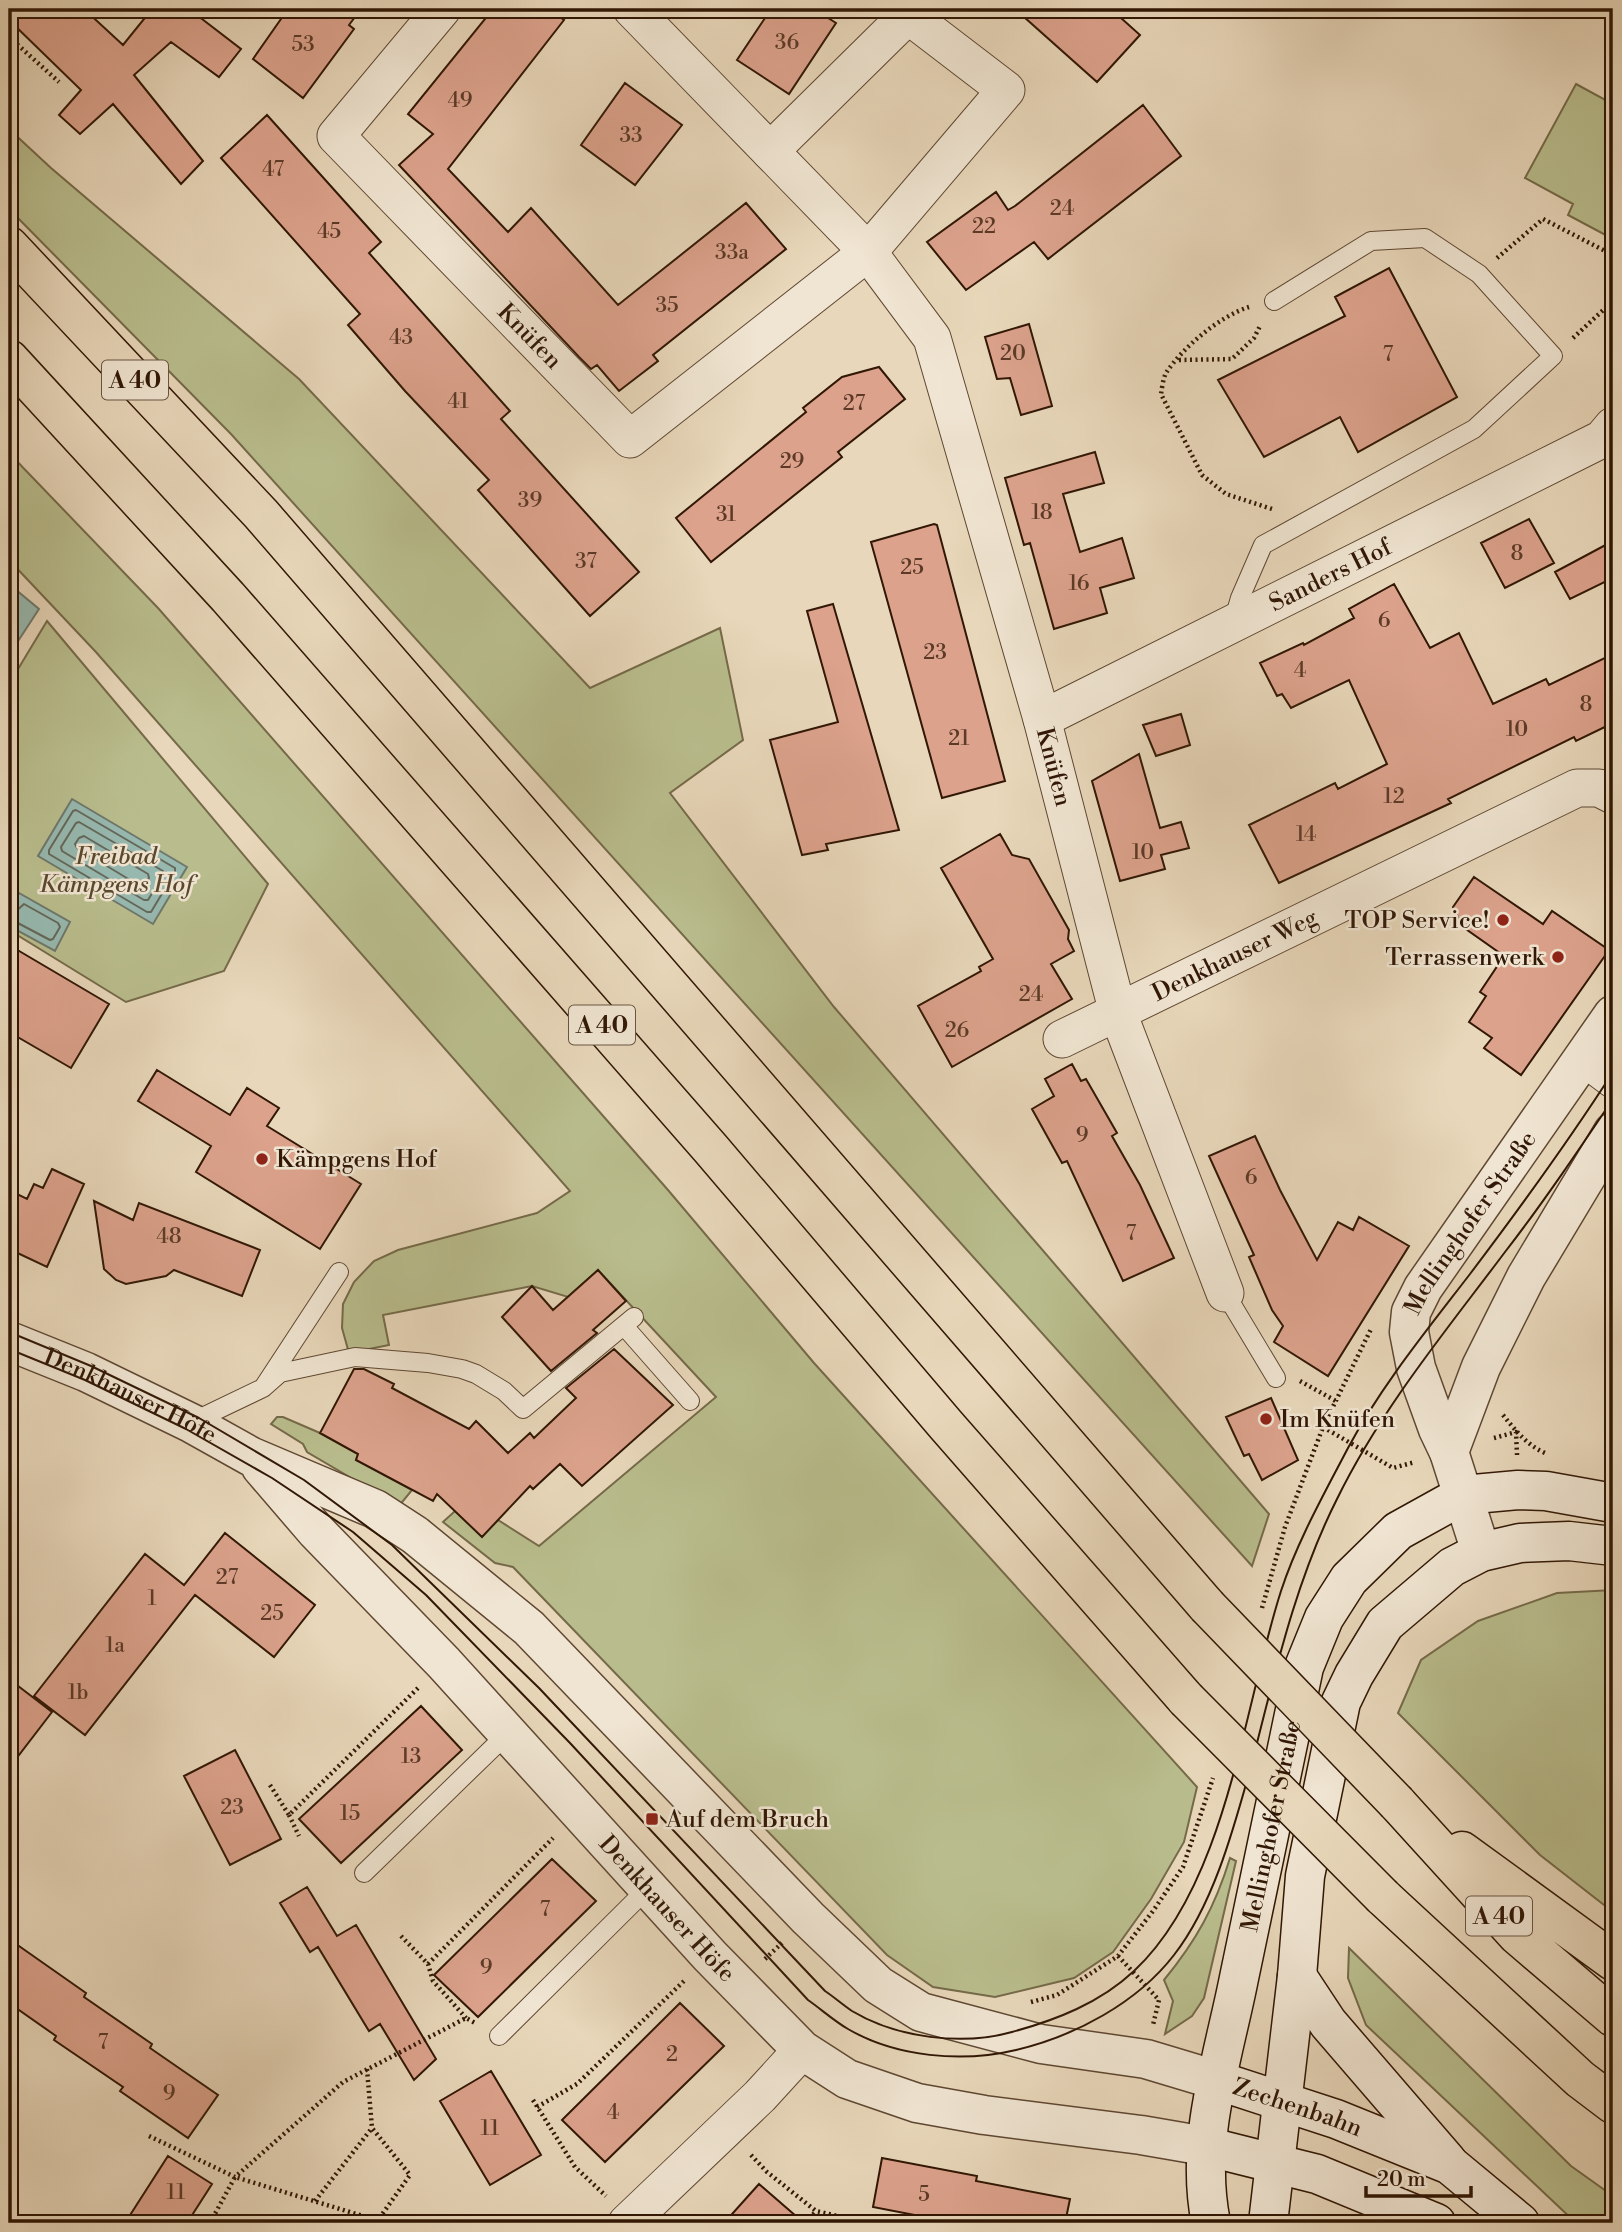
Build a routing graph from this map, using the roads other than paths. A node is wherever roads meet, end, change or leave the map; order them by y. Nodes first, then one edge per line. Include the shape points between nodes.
1 (442, 9) edge
2 (632, 9) edge
3 (770, 151) junction
4 (9, 246) edge
5 (868, 252) junction
6 (1273, 301) road end
7 (9, 359) edge
8 (1613, 426) edge
9 (1232, 626) junction
10 (1042, 719) junction
11 (1608, 788) edge
12 (1118, 1013) junction
13 (1613, 1015) edge
14 (1062, 1039) dead end
15 (1599, 1069) edge
16 (1613, 1132) edge
17 (339, 1272) dead end
18 (1225, 1293) joint
19 (9, 1340) edge
20 (1481, 1367) junction
21 (1416, 1368) junction
22 (1276, 1378) road end
23 (263, 1388) junction
24 (690, 1401) dead end
25 (191, 1423) junction
26 (1449, 1452) junction
27 (250, 1456) junction
28 (1463, 1495) junction
29 (1613, 1503) edge
30 (1613, 1546) edge
31 (1482, 1552) junction
32 (507, 1734) junction
33 (1397, 1803) junction
34 (364, 1873) dead end
35 (648, 1888) junction
36 (1613, 1961) edge
37 (1297, 1976) junction
38 (1613, 2017) edge
39 (499, 2036) road end
40 (802, 2050) junction
41 (1216, 2080) junction
42 (1281, 2102) junction
43 (1613, 2104) edge
44 (1205, 2146) junction
45 (1273, 2162) junction
46 (1451, 2165) junction
47 (629, 2221) edge
48 (1211, 2223) edge
49 (1268, 2223) edge
50 (1431, 2223) edge
51 (1520, 2223) edge

1 - 5 street, Knüfen via 336,136 630,439
2 - 3 street, Knüfen
3 - 5 street, Knüfen
3 - 5 street, Knüfen via 908,15 1006,90
4 - 33 highway, A 40, bridge via 261,514 1207,1606
5 - 10 street, Knüfen via 932,338
6 - 9 lane via 1371,241 1425,238 1479,274 1553,356 1474,429 1263,545
7 - 43 highway, A 40, bridge via 237,607 1186,1699 1383,1897
8 - 9 street, Sanders Hof via 1602,439
9 - 10 street, Sanders Hof
10 - 12 street, Knüfen
11 - 12 street, Denkhauser Weg via 1577,788
12 - 14 street, Denkhauser Weg
12 - 18 street, Knüfen
13 - 15 street, Mellinghofer Straße
15 - 21 street, Mellinghofer Straße via 1423,1288 1411,1312 1409,1332
16 - 20 street via 1526,1277
17 - 23 lane
18 - 22 lane
19 - 25 street, Denkhauser Höfe via 86,1371
20 - 21 street
20 - 26 street
21 - 26 street, Mellinghofer Straße
23 - 24 lane via 281,1373 355,1357 462,1369 504,1391 523,1409 629,1322
23 - 25 lane
25 - 27 street, Denkhauser Höfe
26 - 28 street, Mellinghofer Straße
27 - 32 street, Denkhauser Höfe
27 - 41 street, Denkhauser Höfe via 375,1509 415,1535 529,1628 808,1919 878,1985 921,2012 1028,2041 1146,2059
28 - 29 street via 1546,1491
28 - 31 street, Mellinghofer Straße
28 - 41 street, Mellinghofer Straße via 1398,1531 1349,1579 1324,1618 1304,1667
30 - 31 street via 1569,1541 1520,1543
31 - 37 street, Mellinghofer Straße via 1452,1567 1385,1624 1341,1702 1305,1876
32 - 34 lane
32 - 35 street, Denkhauser Höfe
33 - 36 highway
33 - 38 highway, A 40 via 1517,1935
35 - 39 lane
35 - 40 street, Denkhauser Höfe
37 - 42 street, Mellinghofer Straße
37 - 46 street via 1336,2032
40 - 44 street, Denkhauser Höfe via 847,2079 916,2103
40 - 47 street
41 - 42 street, Zechenbahn
41 - 44 street, Mellinghofer Straße
42 - 45 street, Mellinghofer Straße
42 - 46 street, Zechenbahn
44 - 45 street
44 - 48 street, Mellinghofer Straße
45 - 49 street, Mellinghofer Straße
45 - 50 street via 1317,2174
46 - 51 street, Zechenbahn

